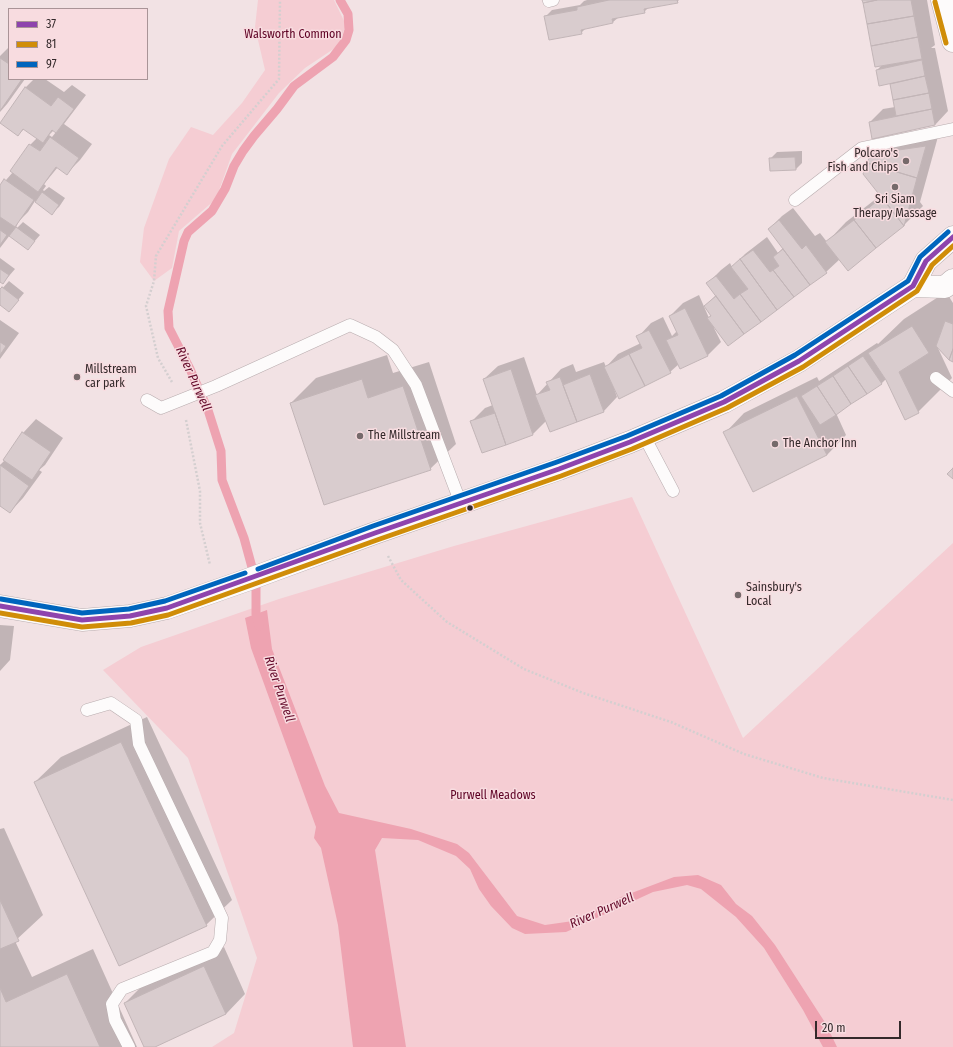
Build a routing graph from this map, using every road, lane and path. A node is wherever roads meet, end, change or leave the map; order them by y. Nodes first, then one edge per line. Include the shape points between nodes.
1 (280, 0) edge
2 (942, 0) edge
3 (953, 41) edge
4 (953, 129) edge
5 (795, 200) dead end
6 (953, 237) edge
7 (953, 280) edge
8 (913, 286) junction
9 (936, 378) dead end
10 (953, 391) edge
11 (185, 398) junction
12 (147, 400) dead end
13 (644, 436) junction
14 (673, 492) dead end
15 (461, 504) junction
16 (386, 554) dead end
17 (217, 564) dead end
18 (0, 606) edge
19 (87, 710) dead end
20 (953, 800) edge
21 (129, 1047) edge

1 - 11 path via 279,79 222,146 156,256 154,281 146,306 158,358
2 - 3 main road
4 - 5 lane via 862,148
6 - 8 main road via 926,261
7 - 8 main road via 945,287
8 - 13 main road via 800,361 724,402
9 - 10 lane
11 - 12 lane via 161,408
11 - 15 lane via 350,325 376,337 393,350 416,385
11 - 17 path via 200,491 200,523 210,566
13 - 14 lane
13 - 15 main road
15 - 18 main road via 167,608 130,616 82,620
16 - 20 path via 401,580 447,622 524,669 582,693 671,722 744,754 823,778
19 - 21 lane via 112,703 136,720 139,744 222,918 220,940 213,952 122,989 112,1004 114,1020

